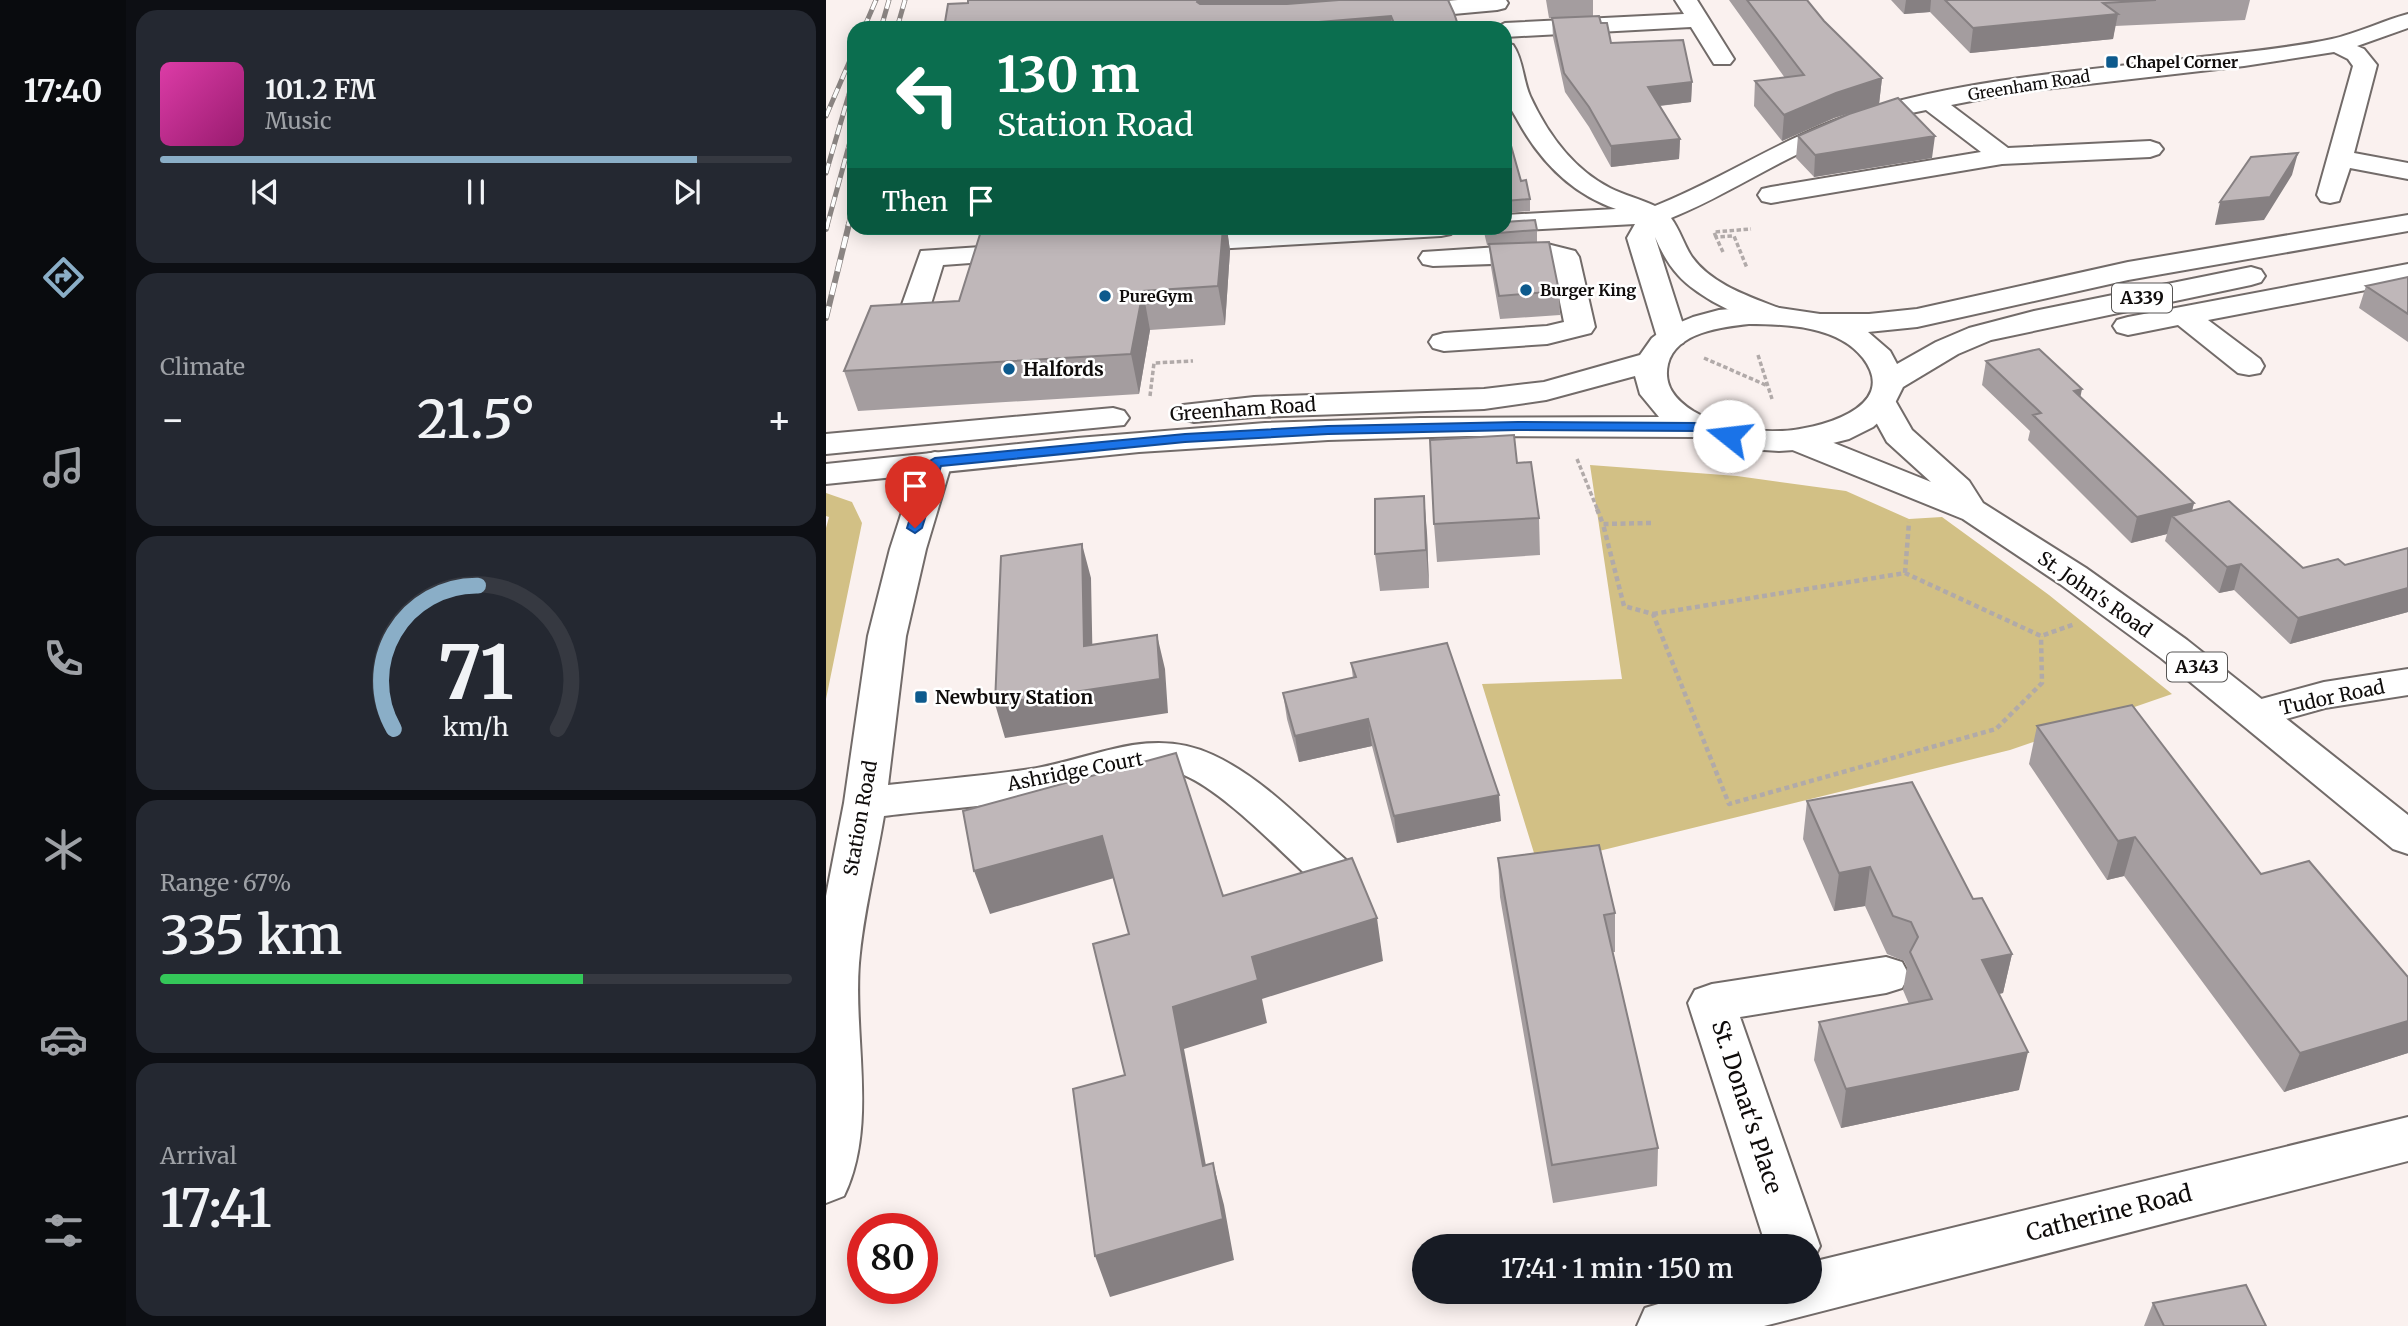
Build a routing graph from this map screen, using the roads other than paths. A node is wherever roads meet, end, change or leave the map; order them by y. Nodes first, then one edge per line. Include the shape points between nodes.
1 (1497, 1) edge
2 (1692, 13) edge
3 (1376, 14) edge
4 (1501, 21) edge
5 (2408, 22) edge
6 (1512, 28) edge
7 (2361, 39) junction
8 (2337, 45) junction
9 (2408, 46) edge
10 (1722, 59) dead end
11 (1512, 83) edge
12 (1930, 101) junction
13 (2150, 149) dead end
14 (2002, 156) junction
15 (2342, 159) junction
16 (2408, 171) edge
17 (2330, 194) dead end
18 (1771, 195) dead end
19 (1653, 216) junction
20 (1512, 222) edge
21 (2408, 223) edge
22 (1315, 235) edge
23 (1154, 244) edge
24 (1057, 250) edge
25 (2408, 250) edge
26 (1433, 258) dead end
27 (2408, 273) edge
28 (1771, 315) junction
29 (2183, 315) junction
30 (1821, 323) junction
31 (2128, 326) dead end
32 (908, 330) edge
33 (1672, 337) junction
34 (1444, 342) dead end
35 (1651, 362) junction
36 (2249, 366) dead end
37 (1885, 392) junction
38 (1699, 427) junction
39 (1797, 440) junction
40 (828, 459) edge
41 (935, 462) junction
42 (1975, 512) junction
43 (2408, 682) edge
44 (2257, 713) junction
45 (865, 803) junction
46 (2408, 838) edge
47 (1331, 872) edge
48 (1886, 975) dead end
49 (2408, 1139) edge
50 (826, 1180) edge
51 (1789, 1234) edge
52 (1822, 1285) edge
53 (1750, 1304) edge
54 (1665, 1326) edge

1 - 3 main road
1 - 4 main road
2 - 6 main road
2 - 10 main road
5 - 7 main road, Greenham Road
7 - 8 main road, Greenham Road
7 - 9 main road
8 - 12 main road, Greenham Road via 2072,77
8 - 15 main road via 2356,54 2365,65
11 - 19 main road via 1555,158 1595,191
12 - 14 main road, Greenham Road
12 - 19 main road, Greenham Road via 1869,117 1792,147 1698,198
13 - 14 main road
14 - 18 main road
15 - 16 main road
15 - 17 main road
19 - 20 main road
19 - 28 main road via 1672,238 1691,273 1733,300
19 - 33 main road via 1641,238
21 - 30 main road, A339 via 2128,271 1917,317
22 - 23 main road
24 - 32 main road via 931,257
25 - 37 main road, A339 via 2193,287 1980,334 1947,348
26 - 34 main road via 1547,252 1565,257 1580,327
27 - 29 main road
28 - 30 main road
28 - 33 main road via 1706,322
29 - 31 main road
29 - 36 main road
30 - 37 main road, St. John's Road via 1868,348 1885,368
33 - 35 main road
35 - 38 main road via 1650,379 1657,397
35 - 40 main road, Greenham Road via 1546,391 1484,398 1254,407
37 - 39 main road via 1863,420
37 - 42 main road, St. John's Road / A343 via 1899,435 1957,488
38 - 39 main road via 1745,439
38 - 41 main road, Greenham Road via 1328,430 1185,438
39 - 42 main road, St. John's Road / A343
40 - 41 main road, Greenham Road
41 - 45 main road, Station Road via 887,636
42 - 44 main road, St. John's Road / A343 via 2073,576
43 - 44 main road, Tudor Road via 2325,695
44 - 46 main road, St. John's Road / A343
45 - 47 main road, Ashridge Court via 1036,783 1126,758 1185,759 1236,791
45 - 50 main road, Station Road via 836,964 838,1107
48 - 51 main road, St. Donat's Place via 1712,1003
49 - 52 main road, Catherine Road
53 - 54 main road

